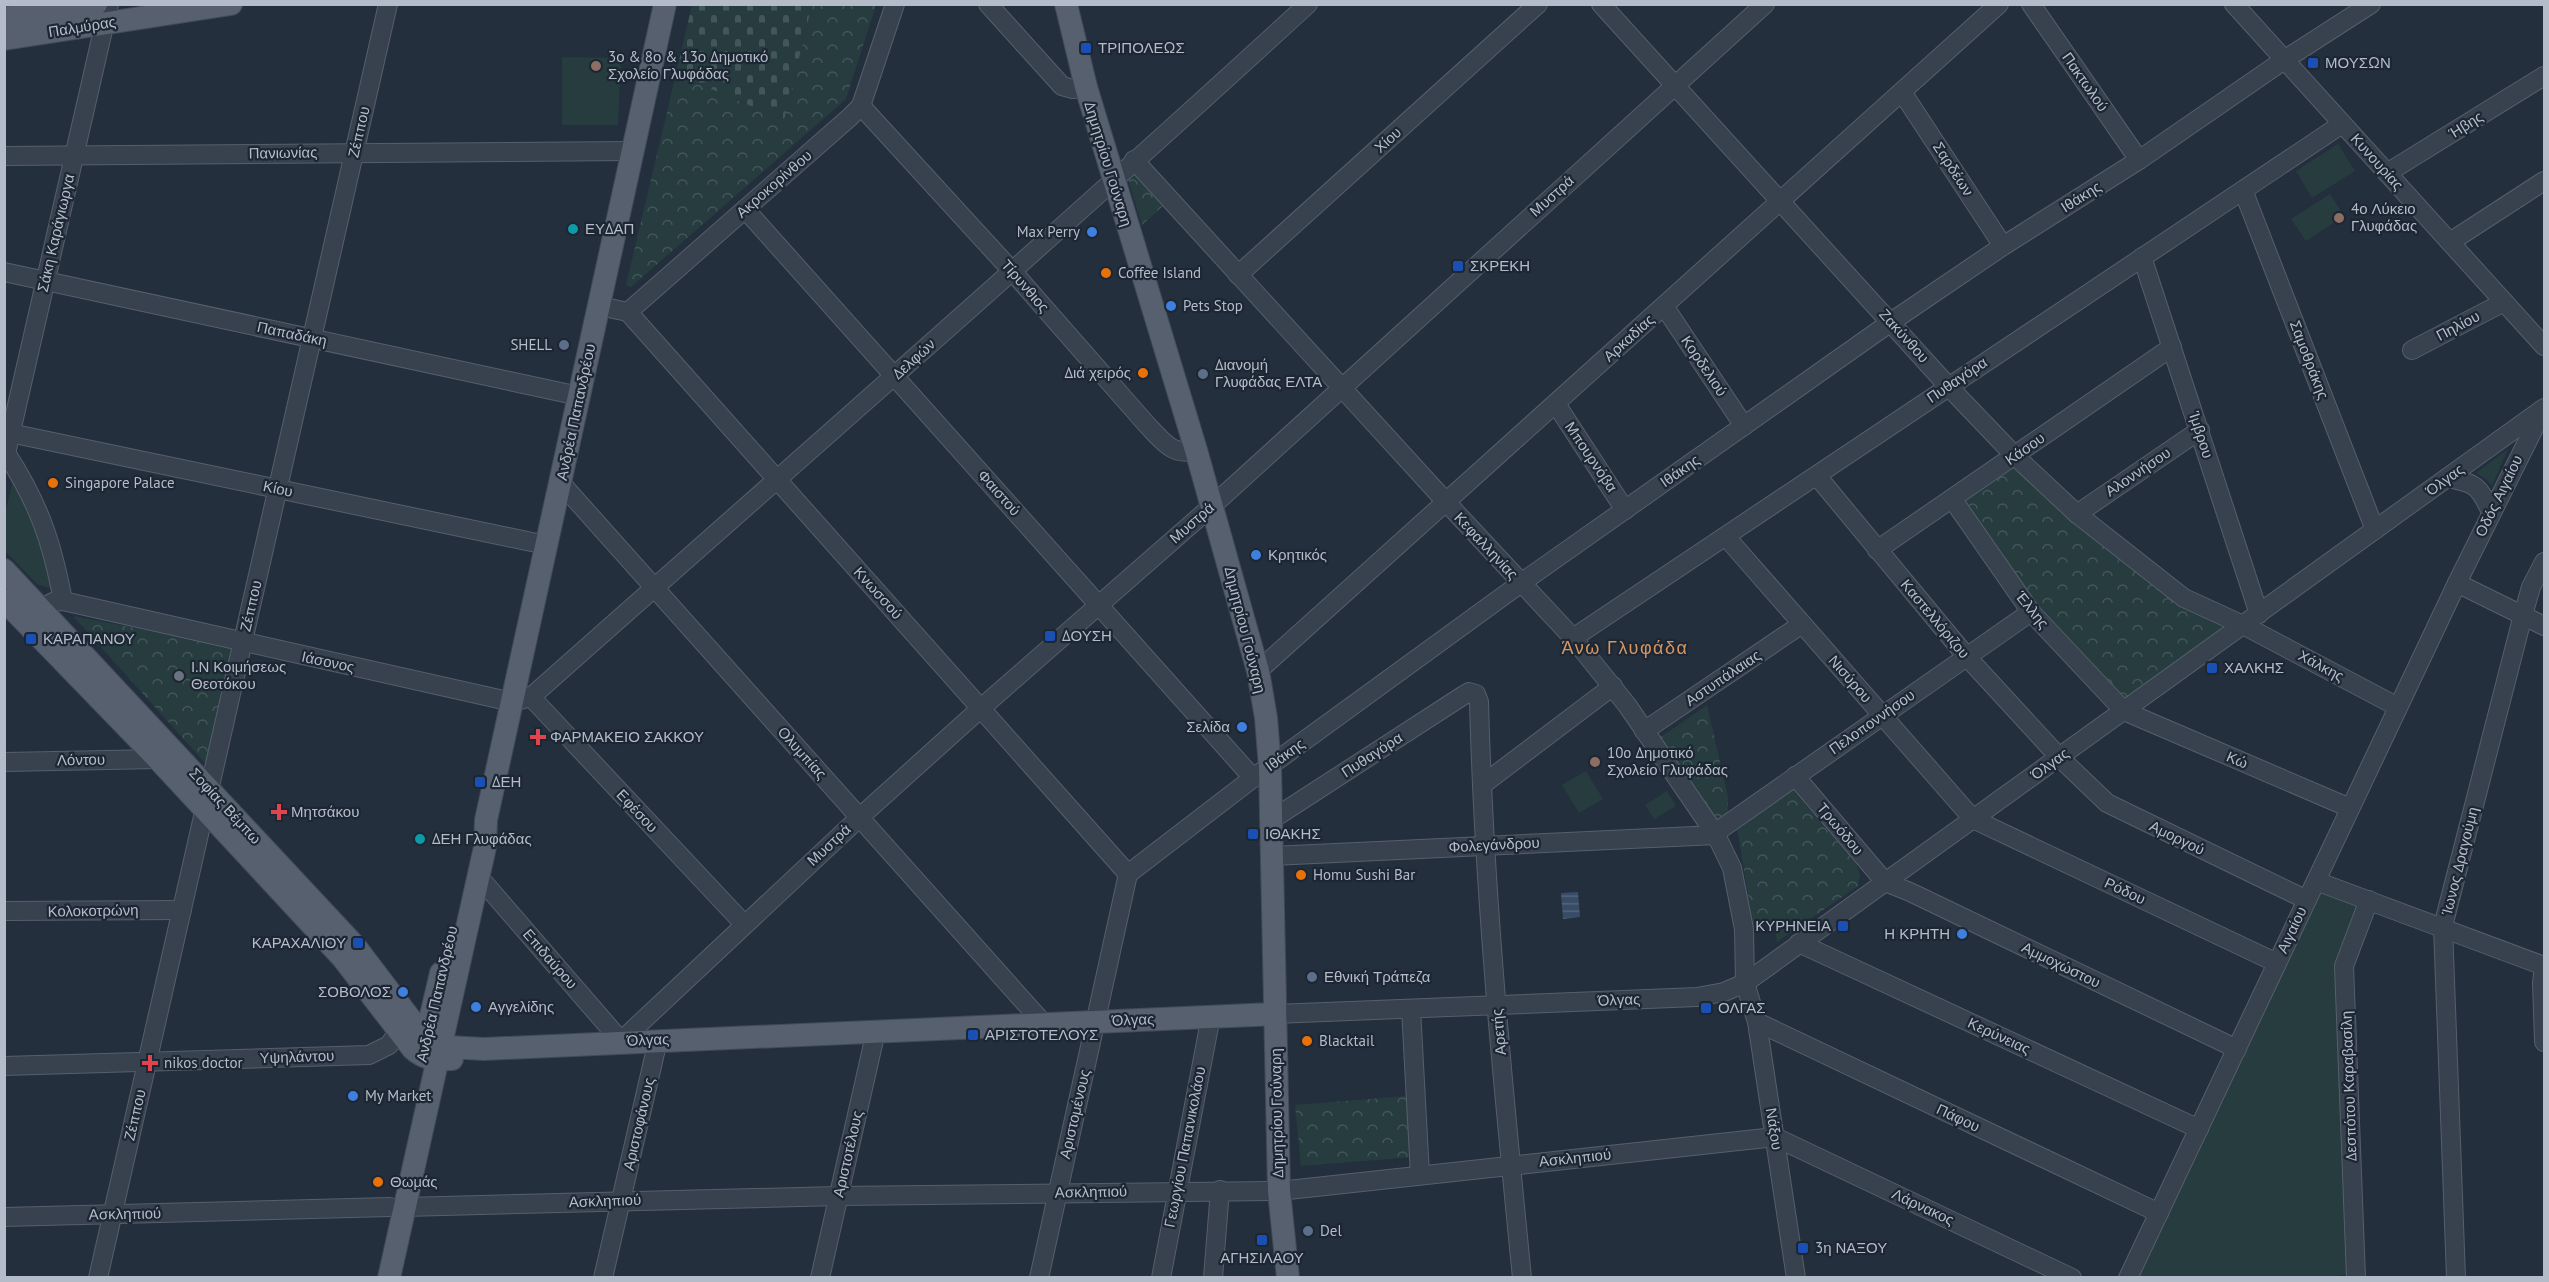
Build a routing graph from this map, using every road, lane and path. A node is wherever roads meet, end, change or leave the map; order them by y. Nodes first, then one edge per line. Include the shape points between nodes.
1 (231, 4) edge
2 (388, 4) edge
3 (665, 4) edge
4 (895, 4) edge
5 (988, 4) edge
6 (1066, 4) edge
7 (1308, 4) edge
8 (1538, 4) edge
9 (1602, 4) edge
10 (1765, 4) edge
11 (2000, 4) edge
12 (2031, 4) edge
13 (2234, 4) edge
14 (2371, 4) edge
15 (104, 11) edge
16 (4, 18) edge
17 (4, 39) edge
18 (2284, 60) junction
19 (2544, 76) edge
20 (1675, 86) junction
21 (1086, 87) junction
22 (1902, 92) junction
23 (861, 106) junction
24 (2342, 124) junction
25 (633, 151) junction
26 (354, 153) junction
27 (74, 155) junction
28 (4, 156) edge
29 (1134, 160) junction
30 (2139, 160) junction
31 (2387, 173) junction
32 (1113, 181) junction
33 (2544, 181) edge
34 (2243, 190) junction
35 (1781, 201) junction
36 (745, 209) junction
37 (2450, 242) junction
38 (2003, 246) junction
39 (2142, 257) junction
40 (1012, 271) junction
41 (4, 272) edge
42 (1238, 275) junction
43 (45, 281) junction
44 (2504, 302) junction
45 (599, 306) junction
46 (1664, 306) junction
47 (628, 312) junction
48 (1891, 322) junction
49 (312, 339) junction
50 (2544, 346) edge
51 (2172, 347) junction
52 (2412, 350) dead end
53 (893, 378) junction
54 (1342, 386) junction
55 (1948, 386) junction
56 (579, 396) junction
57 (1556, 404) junction
58 (2544, 409) edge
59 (1744, 426) junction
60 (2200, 430) junction
61 (10, 433) junction
62 (1196, 450) junction
63 (2015, 456) junction
64 (5, 458) edge
65 (1817, 476) junction
66 (2447, 478) junction
67 (776, 479) junction
68 (560, 483) junction
69 (278, 489) junction
70 (1953, 500) junction
71 (1447, 503) junction
72 (1212, 506) junction
73 (1625, 510) junction
74 (2491, 512) junction
75 (2077, 514) junction
76 (2375, 530) junction
77 (1727, 538) junction
78 (546, 545) junction
79 (1877, 550) junction
80 (2544, 562) edge
81 (4, 570) edge
82 (1521, 583) junction
83 (2457, 583) junction
84 (654, 588) junction
85 (4, 600) edge
86 (63, 601) junction
87 (1099, 604) junction
88 (41, 609) junction
89 (2031, 612) junction
90 (2259, 614) junction
91 (2523, 615) junction
92 (1802, 624) junction
93 (2243, 625) junction
94 (2544, 626) edge
95 (1573, 638) junction
96 (243, 643) junction
97 (1967, 657) junction
98 (1258, 671) junction
99 (1613, 686) junction
100 (1473, 692) joint
101 (521, 700) junction
102 (2398, 707) junction
103 (980, 709) junction
104 (2124, 711) junction
105 (1881, 715) junction
106 (1644, 731) junction
107 (2059, 757) junction
108 (158, 759) junction
109 (4, 762) edge
110 (1261, 772) junction
111 (1795, 776) junction
112 (1482, 785) junction
113 (207, 799) junction
114 (2350, 808) junction
115 (860, 817) junction
116 (1973, 819) junction
117 (486, 820) junction
118 (1271, 820) junction
119 (1716, 835) junction
120 (1485, 846) junction
121 (1272, 856) junction
122 (1128, 874) junction
123 (479, 877) junction
124 (2316, 881) junction
125 (1885, 882) junction
126 (2307, 900) junction
127 (2369, 900) junction
128 (182, 910) junction
129 (4, 911) edge
130 (744, 924) junction
131 (2443, 926) junction
132 (1799, 944) junction
133 (2277, 963) junction
134 (2544, 966) edge
135 (1744, 983) junction
136 (1497, 1004) junction
137 (1411, 1009) junction
138 (1275, 1014) junction
139 (1211, 1017) junction
140 (1096, 1021) junction
141 (1757, 1022) junction
142 (1044, 1024) junction
143 (399, 1030) junction
144 (876, 1031) junction
145 (658, 1040) junction
146 (621, 1041) junction
147 (2544, 1041) edge
148 (2236, 1049) junction
149 (431, 1050) junction
150 (147, 1061) junction
151 (4, 1066) edge
152 (2199, 1129) junction
153 (1775, 1137) junction
154 (1511, 1164) junction
155 (1420, 1175) junction
156 (1220, 1190) junction
157 (1176, 1191) junction
158 (1279, 1191) junction
159 (1058, 1193) junction
160 (838, 1196) junction
161 (621, 1201) junction
162 (397, 1207) junction
163 (2159, 1213) junction
164 (112, 1214) junction
165 (4, 1217) edge
166 (98, 1278) edge
167 (374, 1278) edge
168 (389, 1278) edge
169 (603, 1278) edge
170 (820, 1278) edge
171 (1039, 1278) edge
172 (1161, 1278) edge
173 (1213, 1278) edge
174 (1288, 1278) edge
175 (1522, 1278) edge
176 (1796, 1278) edge
177 (2072, 1278) edge
178 (2128, 1278) edge
179 (2356, 1278) edge
180 (2456, 1278) edge

1 - 15 main road, Παλμύρας
2 - 26 street, Ζέππου
3 - 25 main road, Ανδρέα Παπανδρέου
4 - 23 street, Ακροκορίνθου
5 - 21 street via 1062,86
6 - 21 main road, Δημητρίου Γούναρη
7 - 29 street, Δελφών
8 - 42 street, Χίου
9 - 20 street, Ζακύνθου
10 - 20 street, Μυστρά
11 - 22 street, Αρκαδίας
12 - 30 street, Πακτωλού
13 - 18 street, Κυνουρίας
14 - 18 street, Ιθάκης
15 - 16 main road, Παλμύρας
15 - 17 main road, Παλμύρας
15 - 27 street, Σάκη Καράγιωργα
18 - 24 street, Κυνουρίας
18 - 30 street, Ιθάκης
19 - 31 street, Ήβης
20 - 35 street, Ζακύνθου
20 - 54 street, Μυστρά
21 - 32 main road, Δημητρίου Γούναρη
22 - 35 street, Αρκαδίας
22 - 38 street, Σαρδέων
23 - 36 street, Ακροκορίνθου
23 - 40 street, Τίρυνθιος
24 - 31 street, Κυνουρίας
24 - 34 street, Πυθαγόρα
25 - 26 street, Πανιωνίας
25 - 45 main road, Ανδρέα Παπανδρέου
26 - 27 street, Πανιωνίας
26 - 49 street, Ζέππου
27 - 28 street, Πανιωνίας
27 - 43 street, Σάκη Καράγιωργα
29 - 32 street, Δελφών
29 - 42 street, Κεφαλληνίας
30 - 38 street, Ιθάκης
31 - 37 street, Κυνουρίας
32 - 40 street, Δελφών
32 - 62 main road, Δημητρίου Γούναρη
33 - 37 street
34 - 39 street, Πυθαγόρα
34 - 76 street, Σαμοθράκης
35 - 46 street, Αρκαδίας
35 - 48 street, Ζακύνθου
36 - 47 street, Ακροκορίνθου
36 - 53 street, Φαιστού
37 - 44 street, Κυνουρίας
38 - 48 street, Ιθάκης
39 - 51 street, Ίμβρου
39 - 55 street, Πυθαγόρα
40 - 53 street, Δελφών
40 - 62 street, Τίρυνθιος via 1169,447 1185,453
41 - 43 street, Παπαδάκη
42 - 54 street, Κεφαλληνίας
43 - 49 street, Παπαδάκη
43 - 61 street, Σάκη Καράγιωργα
44 - 50 street, Κυνουρίας
44 - 52 street, Πηλίου
45 - 47 street
45 - 56 main road, Ανδρέα Παπανδρέου
46 - 57 street, Αρκαδίας
46 - 59 street, Κορδελιού
47 - 67 street, Κνωσσού
48 - 55 street, Ζακύνθου
48 - 59 street, Ιθάκης
49 - 56 street, Παπαδάκη
49 - 69 street, Ζέππου
51 - 60 street, Ίμβρου
51 - 63 street, Κάσου
53 - 67 street, Δελφών
53 - 87 street, Φαιστού
54 - 71 street, Κεφαλληνίας
54 - 72 street, Μυστρά
55 - 63 street, Ζακύνθου
55 - 65 street, Πυθαγόρα
56 - 68 main road, Ανδρέα Παπανδρέου
57 - 71 street, Αρκαδίας
57 - 73 street, Μπουρνόβα
58 - 66 street, Όλγας
58 - 74 street, Οδóς Αιγαίου
59 - 73 street, Ιθάκης
60 - 75 street, Αλοννήσου
60 - 90 street, Ίμβρου
61 - 64 street, Σάκη Καράγιωργα
61 - 69 street, Κίου
62 - 72 main road, Δημητρίου Γούναρη
63 - 70 street, Κάσου
63 - 75 street, Ζακύνθου
64 - 86 street via 22,475 40,515
65 - 77 street, Πυθαγόρα
65 - 79 street, Καστελλόριζου
66 - 74 street via 2481,490
66 - 76 street, Όλγας
67 - 84 street, Δελφών
67 - 103 street, Κνωσσού
68 - 78 main road, Ανδρέα Παπανδρέου
68 - 84 street, Ολυμπίας
69 - 78 street, Κίου
69 - 96 street, Ζέππου
70 - 79 street, Κάσου
70 - 89 street, Έλλης
71 - 82 street, Κεφαλληνίας
71 - 98 street, Αρκαδίας
72 - 87 street, Μυστρά
72 - 98 main road, Δημητρίου Γούναρη
73 - 82 street, Ιθάκης
74 - 83 street, Οδóς Αιγαίου
75 - 93 street, Ζακύνθου via 2184,598
76 - 90 street, Όλγας
77 - 92 street, Νισύρου
77 - 95 street, Πυθαγόρα
78 - 101 main road, Ανδρέα Παπανδρέου
79 - 97 street, Καστελλόριζου
80 - 91 street, Ίωνος Δραγούμη
81 - 88 main road, Σοφίας Βέμπω
82 - 95 street, Κεφαλληνίας
82 - 110 street, Ιθάκης
83 - 91 street
83 - 102 street, Αιγαίου
84 - 101 street, Δελφών
84 - 115 street, Ολυμπίας
85 - 108 main road, Σοφίας Βέμπω
86 - 88 street
86 - 96 street, Ιάσονος
87 - 103 street, Μυστρά
87 - 110 street, Φαιστού
88 - 113 main road, Σοφίας Βέμπω
89 - 97 street, Πελοποννήσου
89 - 104 street, Έλλης
90 - 93 street, Όλγας
91 - 94 street
91 - 131 street, Ίωνος Δραγούμη
92 - 105 street, Νισύρου
92 - 106 street, Αστυπάλαιας
93 - 102 street, Χάλκης
93 - 104 street, Όλγας
95 - 99 street, Κεφαλληνίας
96 - 101 street, Ιάσονος
96 - 113 street, Ζέππου
97 - 105 street, Πελοποννήσου
97 - 107 street, Καστελλόριζου
98 - 110 main road, Δημητρίου Γούναρη via 1266,718
99 - 106 street, Κεφαλληνίας
99 - 112 street
100 - 112 street, Αρετής via 1479,702
100 - 118 street, Πυθαγόρα
101 - 117 main road, Ανδρέα Παπανδρέου
101 - 130 street, Εφέσου
102 - 114 street, Αιγαίου
103 - 115 street, Μυστρά
103 - 122 street, Κνωσσού
104 - 107 street, Όλγας
104 - 114 street, Κώ
105 - 111 street, Πελοποννήσου
105 - 116 street, Νισύρου
106 - 119 street, Κεφαλληνίας
107 - 116 street, Όλγας
107 - 126 street, Αμοργού via 2108,803
108 - 109 street, Λόντου
108 - 113 main road, Σοφίας Βέμπω
110 - 118 main road, Δημητρίου Γούναρη
110 - 122 street, Ιθάκης
111 - 119 street, Πελοποννήσου
111 - 125 street, Τρωόδου
112 - 120 street, Αρετής
113 - 128 street, Ζέππου
113 - 143 main road, Σοφίας Βέμπω
113 - 149 main road, Σοφίας Βέμπω via 354,945
114 - 124 street, Αιγαίου
115 - 130 street, Μυστρά
115 - 142 street, Ολυμπίας
116 - 125 street, Όλγας
116 - 133 street, Ρόδου
117 - 123 main road, Ανδρέα Παπανδρέου
117 - 149 main road, Ανδρέα Παπανδρέου via 472,847
118 - 121 main road, Δημητρίου Γούναρη
119 - 120 street, Φολεγάνδρου
119 - 135 street, Κεφαλληνίας via 1732,868 1738,894 1744,928
120 - 121 street, Φολεγάνδρου
120 - 136 street, Αρετής
121 - 138 main road, Δημητρίου Γούναρη
122 - 140 street
123 - 146 street, Επιδαύρου
123 - 149 main road, Ανδρέα Παπανδρέου
124 - 126 street, Αιγαίου
124 - 127 street
125 - 132 street, Όλγας
125 - 148 street, Αμμοχώστου
126 - 133 street, Αιγαίου
127 - 131 street
127 - 179 street, Δεσπότου Καραβασίλη via 2344,966
128 - 129 street, Κολοκοτρώνη
128 - 150 street, Ζέππου
130 - 146 street, Μυστρά
131 - 134 street
131 - 180 street, Ίωνος Δραγούμη
132 - 135 street, Όλγας
132 - 152 street, Κερύνειας
133 - 148 street, Αιγαίου
134 - 147 street
135 - 136 street, Όλγας via 1697,997
135 - 141 street, Νάξου
136 - 137 street, Όλγας
136 - 154 street, Αρετής
137 - 138 street, Όλγας
137 - 155 street
138 - 139 main road, Όλγας
138 - 158 main road, Δημητρίου Γούναρη
139 - 140 main road, Όλγας
139 - 157 street, Γεωργίου Παπανικολάου
140 - 142 main road, Όλγας
140 - 159 street, Αριστομένους
141 - 153 street, Νάξου
141 - 163 street, Πάφου
142 - 144 main road, Όλγας
143 - 149 main road, Σοφίας Βέμπω
143 - 150 street, Υψηλάντου via 389,1045 369,1055
144 - 145 main road, Όλγας
144 - 160 street, Αριστοτέλους
145 - 146 main road, Όλγας
145 - 161 street, Αριστοφάνους
146 - 149 main road, Όλγας via 507,1047 472,1056
148 - 152 street, Αιγαίου
149 - 162 main road, Ανδρέα Παπανδρέου
150 - 151 street, Υψηλάντου
150 - 164 street, Ζέππου
152 - 163 street, Αιγαίου
153 - 154 street, Ασκληπιού
153 - 176 street, Νάξου
153 - 177 street, Λάρνακος
154 - 155 street, Ασκληπιού
154 - 175 street, Αρετής
155 - 158 street, Ασκληπιού
156 - 157 street, Ασκληπιού
156 - 158 street, Ασκληπιού
156 - 173 street
157 - 159 street, Ασκληπιού
157 - 172 street, Γεωργίου Παπανικολάου
158 - 174 main road, Δημητρίου Γούναρη
159 - 160 street, Ασκληπιού
159 - 171 street, Αριστομένους
160 - 161 street, Ασκληπιού
160 - 170 street, Αριστοτέλους
161 - 162 street, Ασκληπιού
161 - 169 street, Αριστοφάνους
162 - 164 street, Ασκληπιού
162 - 167 main road, Ανδρέα Παπανδρέου
162 - 168 main road, Ανδρέα Παπανδρέου
163 - 178 street, Αιγαίου
164 - 165 street, Ασκληπιού
164 - 166 street, Ζέππου

